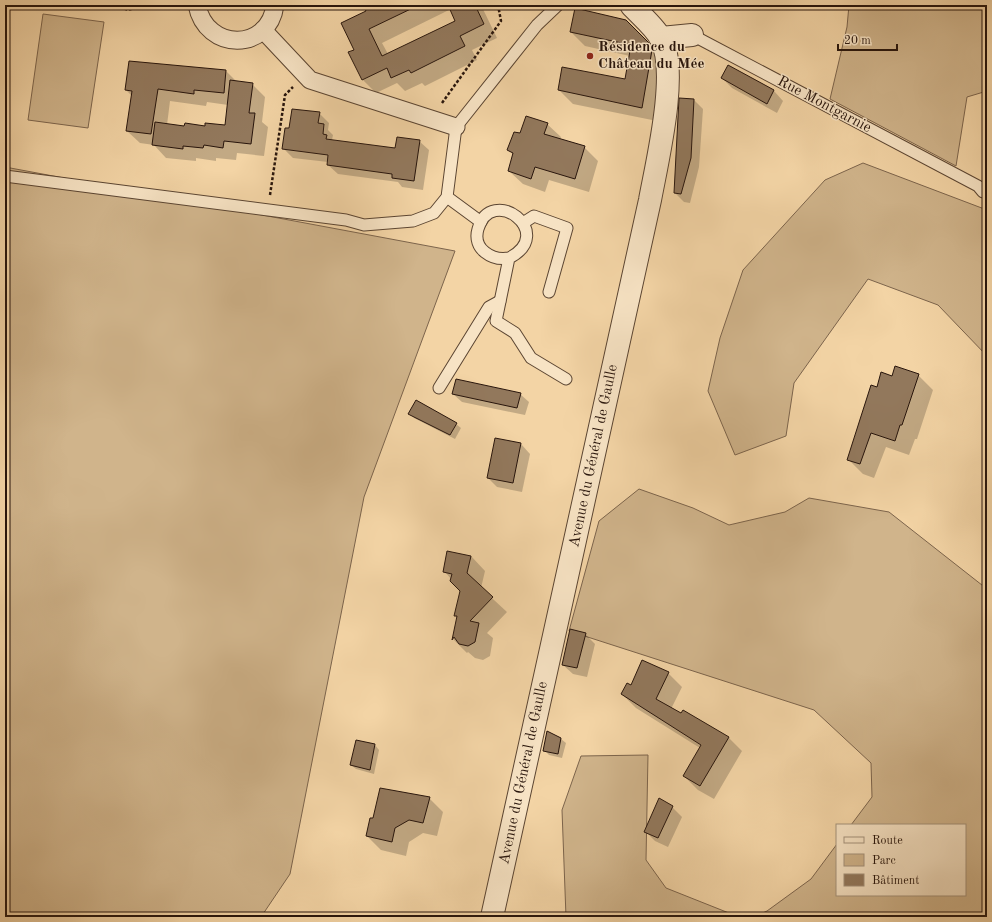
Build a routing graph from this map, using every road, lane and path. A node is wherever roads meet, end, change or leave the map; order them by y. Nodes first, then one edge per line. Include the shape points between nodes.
1 (115, 5) edge
2 (144, 5) edge
3 (197, 5) edge
4 (275, 5) edge
5 (498, 5) edge
6 (558, 5) edge
7 (631, 5) edge
8 (263, 30) junction
9 (692, 35) joint
10 (661, 38) junction
11 (305, 75) junction
12 (427, 117) junction
13 (456, 127) junction
14 (5, 176) edge
15 (982, 192) dead end
16 (447, 197) junction
17 (268, 211) junction
18 (481, 222) junction
19 (523, 223) junction
20 (509, 258) junction
21 (549, 292) dead end
22 (500, 301) junction
23 (566, 379) dead end
24 (439, 388) dead end
25 (492, 917) edge

1 - 2 path via 128,10
3 - 8 street via 204,24 221,38 244,40
4 - 8 street via 270,21
5 - 12 path via 501,22 446,99
6 - 13 lane via 537,25
7 - 10 street, Avenue du Général de Gaulle
8 - 11 street
9 - 10 street, Rue Montgarnie
9 - 15 lane, Rue Montgarnie via 978,186
10 - 25 street, Avenue du Général de Gaulle via 666,51 668,98 650,200
11 - 12 street via 310,80
11 - 17 path via 285,95
12 - 13 street
13 - 16 lane
14 - 17 lane
16 - 17 lane via 434,213 414,221 364,224
16 - 18 lane
18 - 19 lane via 486,215 503,210 511,212
18 - 20 lane via 477,238 485,253 501,260
19 - 20 lane via 526,240 517,254
19 - 21 lane via 534,216 567,228
20 - 22 lane
22 - 23 lane via 496,321 514,333 531,358
22 - 24 lane via 488,307

